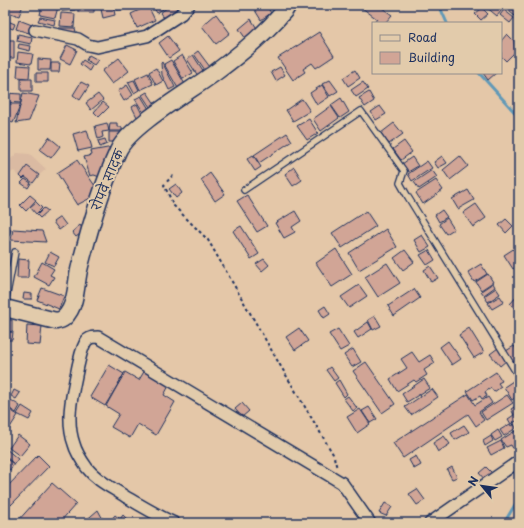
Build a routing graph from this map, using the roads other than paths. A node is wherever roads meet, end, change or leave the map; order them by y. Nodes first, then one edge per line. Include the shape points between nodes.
1 (189, 5) edge
2 (288, 5) edge
3 (35, 30) dead end
4 (244, 190) dead end
5 (15, 252) dead end
6 (5, 304) edge
7 (5, 308) edge
8 (519, 377) edge
9 (519, 461) edge
10 (174, 523) edge
11 (370, 523) edge
12 (430, 523) edge

1 - 3 street via 182,14 147,36 97,47
2 - 7 main road, रोपवे सादक via 262,36 139,127 118,150 93,218 79,268 73,303 66,316 56,321
4 - 8 lane via 361,111 404,171 400,184
5 - 6 lane
9 - 12 street
10 - 11 street via 96,477 80,458 74,444 71,425 72,393 80,357 91,337 98,337 342,483

